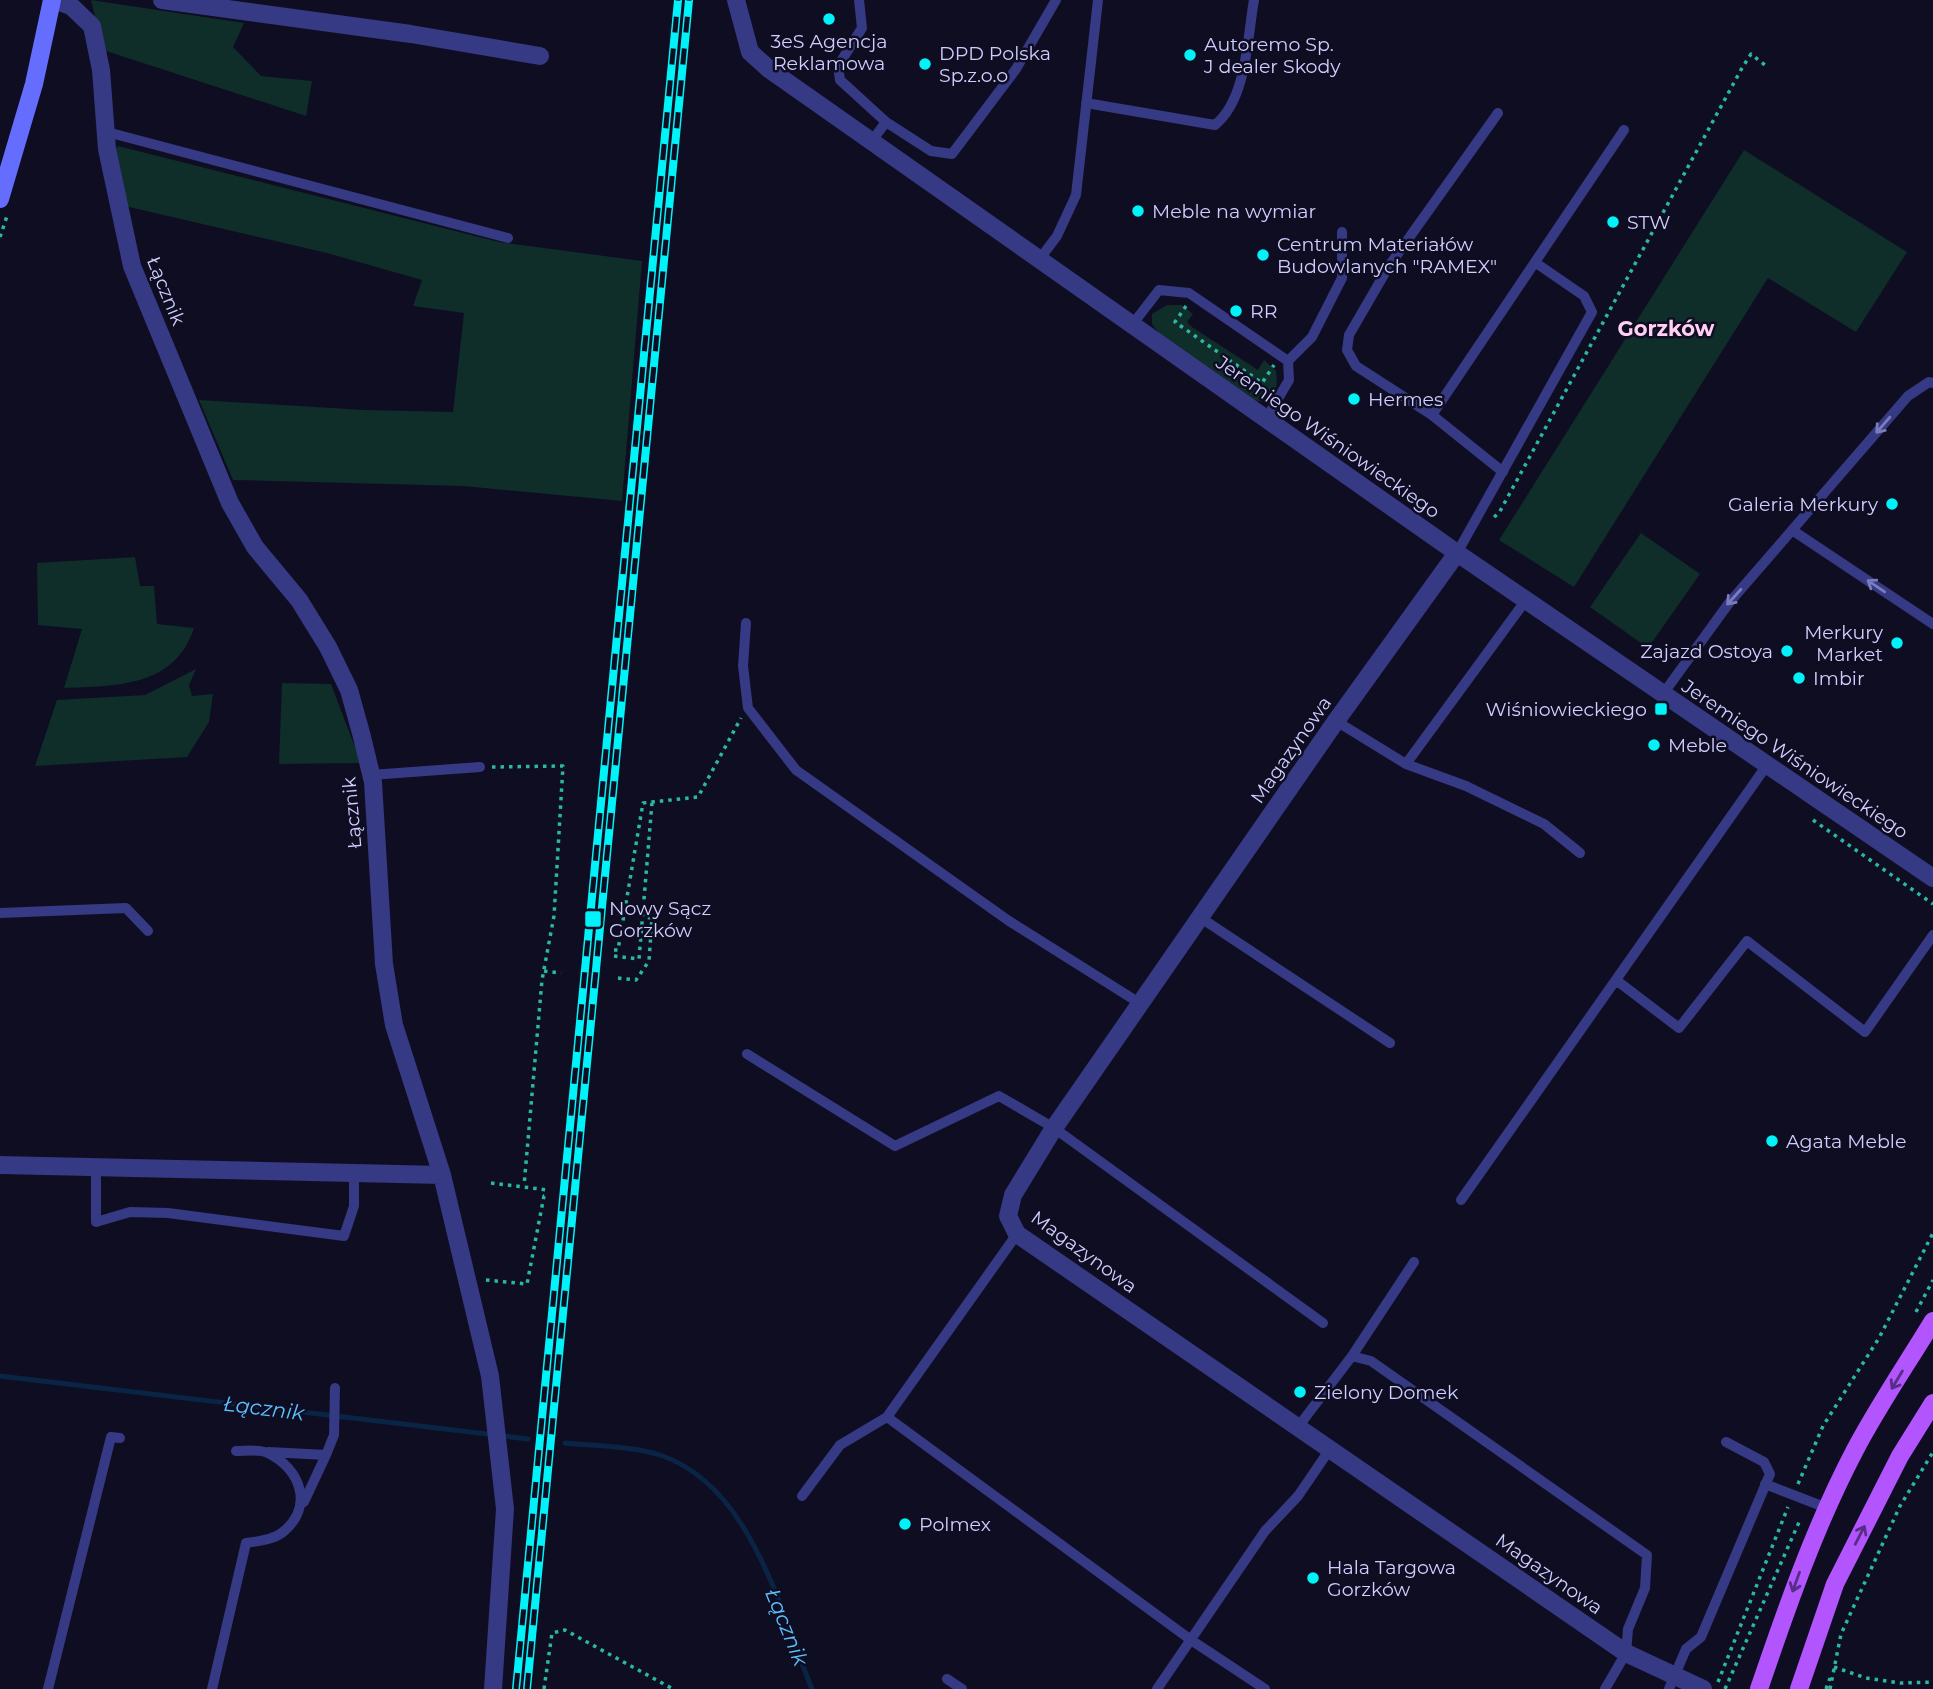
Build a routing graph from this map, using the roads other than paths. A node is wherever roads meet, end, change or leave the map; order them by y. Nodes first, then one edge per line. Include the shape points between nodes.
1 (162, 0) edge
2 (736, 0) edge
3 (859, 0) edge
4 (1056, 0) edge
5 (1098, 0) edge
6 (1254, 0) edge
7 (64, 2) edge
8 (540, 56) dead end
9 (1086, 103) junction
10 (1498, 113) dead end
11 (886, 122) junction
12 (1624, 130) dead end
13 (107, 132) junction
14 (871, 142) junction
15 (0, 199) edge
16 (1342, 232) dead end
17 (508, 238) dead end
18 (1039, 260) junction
19 (1536, 263) junction
20 (1132, 326) junction
21 (1284, 358) junction
22 (1933, 383) edge
23 (1432, 415) junction
24 (1266, 419) junction
25 (1503, 472) junction
26 (1792, 530) junction
27 (1457, 553) junction
28 (1526, 600) junction
29 (746, 623) dead end
30 (1933, 624) edge
31 (1663, 694) junction
32 (1336, 721) junction
33 (1406, 764) junction
34 (1767, 765) junction
35 (480, 767) road end
36 (371, 775) junction
37 (1580, 853) dead end
38 (1933, 878) edge
39 (0, 913) edge
40 (1201, 918) junction
41 (148, 931) dead end
42 (1933, 935) edge
43 (1616, 980) junction
44 (1141, 1004) junction
45 (1391, 1043) dead end
46 (747, 1054) dead end
47 (1054, 1128) junction
48 (0, 1165) edge
49 (96, 1167) junction
50 (354, 1171) junction
51 (442, 1175) junction
52 (1461, 1200) dead end
53 (1017, 1234) junction
54 (1415, 1262) dead end
55 (1933, 1321) edge
56 (1323, 1323) dead end
57 (1352, 1356) junction
58 (335, 1388) dead end
59 (1933, 1403) edge
60 (887, 1417) junction
61 (1298, 1427) junction
62 (120, 1438) dead end
63 (1726, 1442) dead end
64 (1330, 1449) junction
65 (236, 1451) dead end
66 (266, 1452) junction
67 (326, 1455) junction
68 (1765, 1484) junction
69 (802, 1496) dead end
70 (1827, 1508) junction
71 (299, 1512) junction
72 (1191, 1640) junction
73 (1626, 1653) junction
74 (947, 1679) dead end
75 (1671, 1682) edge
76 (48, 1689) edge
77 (212, 1689) edge
78 (493, 1689) edge
79 (962, 1689) edge
80 (1157, 1689) edge
81 (1265, 1689) edge
82 (1605, 1689) edge
83 (1703, 1689) edge
84 (1759, 1689) edge
85 (1799, 1689) edge

1 - 8 street
2 - 14 street, Jeremiego Wiśniowieckiego via 750,52
3 - 11 lane via 862,28 838,66 840,80
4 - 11 lane via 1016,69 952,154 931,151
5 - 9 lane
6 - 9 lane via 1238,86 1227,116 1215,125
7 - 13 street, Łącznik via 92,26
7 - 15 street
9 - 18 lane via 1076,195 1057,236
10 - 23 lane via 1389,266 1349,335 1347,350 1356,366
11 - 14 lane
12 - 19 lane
13 - 17 lane
13 - 36 street, Łącznik via 132,266 230,503 255,547 299,600 349,690
14 - 18 street, Jeremiego Wiśniowieckiego
16 - 21 lane via 1342,278 1312,337
18 - 20 street, Jeremiego Wiśniowieckiego
19 - 23 lane
19 - 25 lane via 1584,296 1592,312
20 - 21 lane via 1159,290 1193,296
20 - 24 street, Jeremiego Wiśniowieckiego
21 - 24 lane via 1289,380
22 -> 26 lane via 1908,396
23 - 25 lane
24 - 27 street, Jeremiego Wiśniowieckiego
25 - 27 lane
30 -> 26 lane
26 -> 31 lane via 1728,603
27 - 28 street, Jeremiego Wiśniowieckiego
27 - 32 street, Magazynowa
28 - 31 street, Jeremiego Wiśniowieckiego
28 - 33 lane
29 - 44 lane via 743,666 748,708 796,770 1009,921
31 - 34 street, Jeremiego Wiśniowieckiego
32 - 33 lane
32 - 40 street, Magazynowa
33 - 37 lane via 1466,786 1544,824
34 - 38 street, Jeremiego Wiśniowieckiego
34 - 43 lane
35 - 36 lane
36 - 51 street, Łącznik via 384,964 394,1025
39 - 41 lane via 126,908
40 - 44 street, Magazynowa
40 - 45 lane
42 - 43 lane via 1866,1032 1747,941 1679,1028
43 - 52 lane
44 - 47 street, Magazynowa
46 - 47 lane via 895,1146 999,1096
47 - 53 street, Magazynowa via 1013,1195 1009,1216
47 - 56 lane
48 - 49 street
49 - 50 street
49 - 50 lane via 96,1222 130,1212 168,1213 344,1236 354,1206
50 - 51 street
51 - 78 street, Łącznik via 490,1376 505,1509
53 - 60 lane
53 - 61 street, Magazynowa
54 - 57 lane
55 -> 70 main road via 1855,1448
57 - 61 lane
57 - 73 lane via 1371,1361 1647,1555 1645,1588 1628,1629
58 - 67 lane via 334,1427
85 -> 59 main road via 1835,1584 1900,1456
60 - 69 lane via 840,1445
60 - 72 lane
61 - 64 street, Magazynowa
62 - 76 lane via 111,1437
63 - 68 lane via 1764,1462 1770,1474
64 - 72 lane via 1298,1496 1265,1531
64 - 73 street, Magazynowa
65 - 66 lane
66 - 67 lane
66 - 71 lane via 291,1468 302,1490
67 - 71 lane
68 - 70 lane
68 - 75 lane via 1701,1637 1686,1649
70 -> 84 main road via 1798,1574
71 - 77 lane via 283,1533 246,1544
72 - 80 lane
72 - 81 lane
73 - 75 street, Magazynowa
73 - 82 lane
74 - 79 lane
75 - 83 street, Magazynowa

